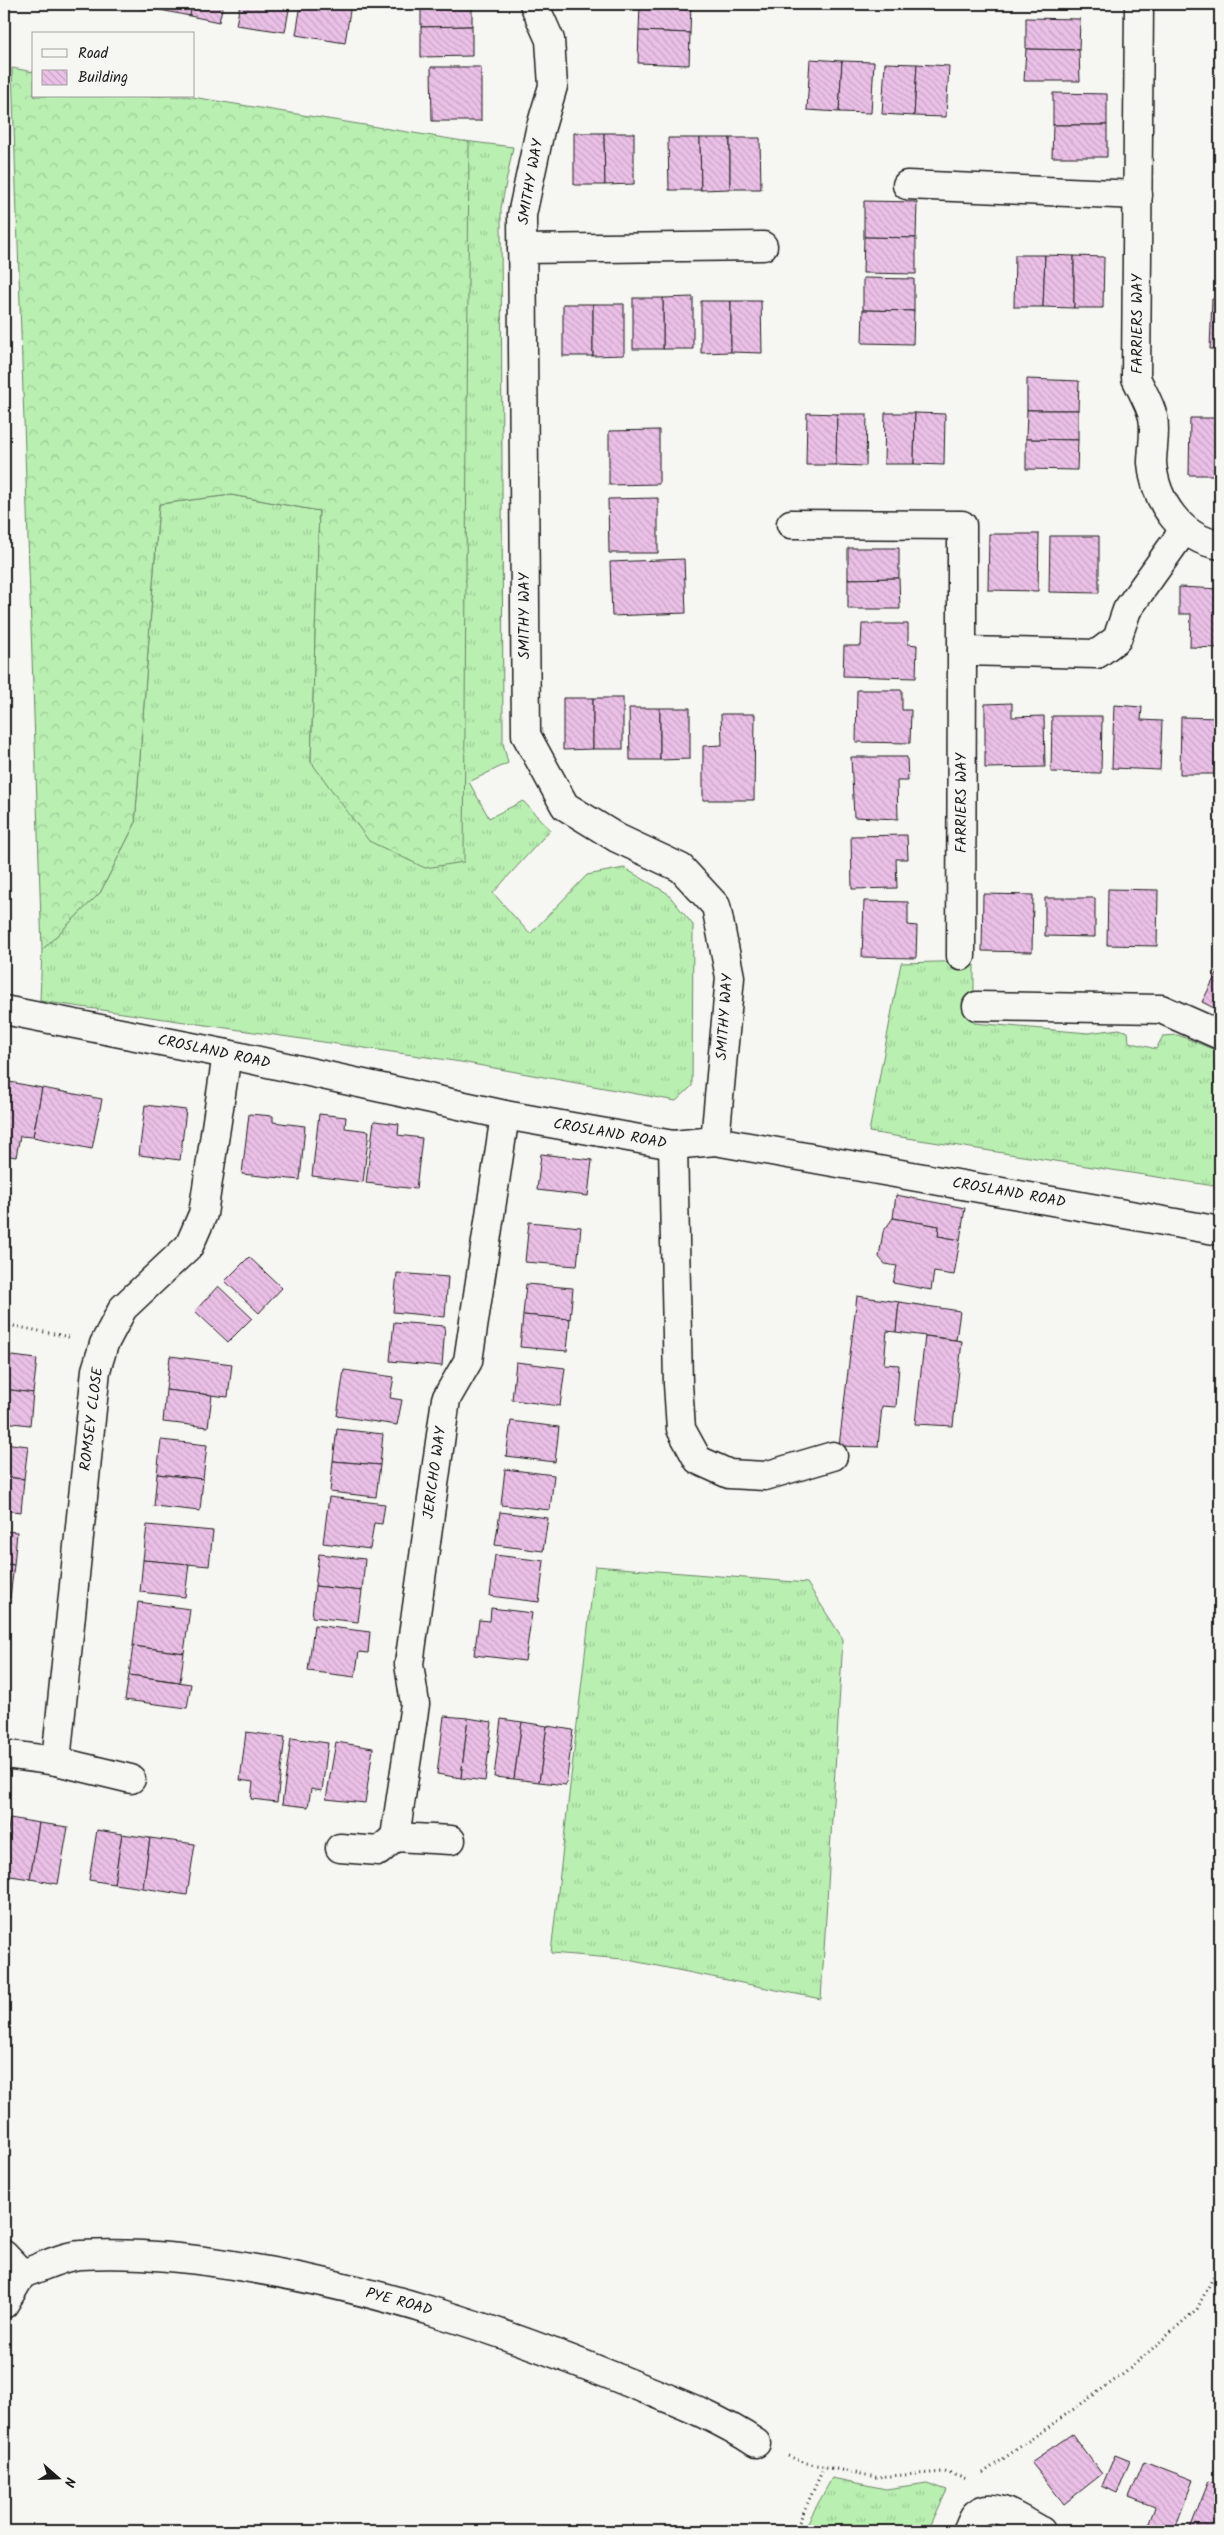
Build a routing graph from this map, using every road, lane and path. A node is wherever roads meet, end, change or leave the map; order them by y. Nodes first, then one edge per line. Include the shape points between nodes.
1 (534, 4) edge
2 (1138, 4) edge
3 (907, 185) dead end
4 (1138, 194) junction
5 (763, 246) dead end
6 (522, 248) junction
7 (791, 524) dead end
8 (1184, 530) junction
9 (1220, 545) edge
10 (962, 650) junction
11 (961, 956) dead end
12 (977, 1006) dead end
13 (4, 1010) edge
14 (1220, 1035) edge
15 (227, 1054) junction
16 (505, 1115) junction
17 (714, 1141) junction
18 (673, 1145) junction
19 (1220, 1231) edge
20 (4, 1324) edge
21 (104, 1344) junction
22 (833, 1456) dead end
23 (4, 1754) edge
24 (56, 1761) junction
25 (131, 1779) dead end
26 (395, 1837) junction
27 (451, 1840) dead end
28 (340, 1848) dead end
29 (1220, 2264) edge
30 (13, 2265) edge
31 (4, 2304) edge
32 (756, 2443) joint
33 (824, 2467) junction
34 (978, 2476) dead end
35 (965, 2487) dead end
36 (795, 2531) edge
37 (967, 2531) edge
38 (1041, 2531) edge

1 - 6 street, SMITHY WAY via 550,40 553,86 522,215
2 - 4 street, FARRIERS WAY
3 - 4 street
4 - 8 street, FARRIERS WAY via 1136,378 1153,418 1152,465 1162,503
5 - 6 street
6 - 17 street, SMITHY WAY via 526,735 565,806 617,838 682,868 716,906 730,977
7 - 10 street, FARRIERS WAY via 962,525
8 - 9 street, FARRIERS WAY
8 - 10 street via 1127,610 1117,639 1097,654
10 - 11 street, FARRIERS WAY
12 - 14 street via 1161,1010
13 - 15 street, CROSLAND ROAD
15 - 16 street, CROSLAND ROAD
15 - 21 street, ROMSEY CLOSE via 203,1214 189,1246 124,1308
16 - 18 street, CROSLAND ROAD
16 - 26 street, JERICHO WAY via 468,1361 446,1400 409,1664 415,1704
17 - 18 street, CROSLAND ROAD
17 - 19 street, CROSLAND ROAD
18 - 22 street via 681,1429 698,1460 729,1474 766,1476
20 - 21 path
21 - 24 street, ROMSEY CLOSE via 96,1370
23 - 24 street
24 - 25 street
26 - 27 street
26 - 28 street via 379,1851
29 - 34 path via 1197,2309 1125,2373
30 - 31 street, PYE ROAD
30 - 32 street, PYE ROAD via 78,2255 156,2255 300,2276 456,2318 546,2350 732,2426
32 - 33 path
33 - 35 path via 876,2477 945,2472 971,2481
33 - 36 path
37 - 38 street via 975,2514 986,2508 999,2510

